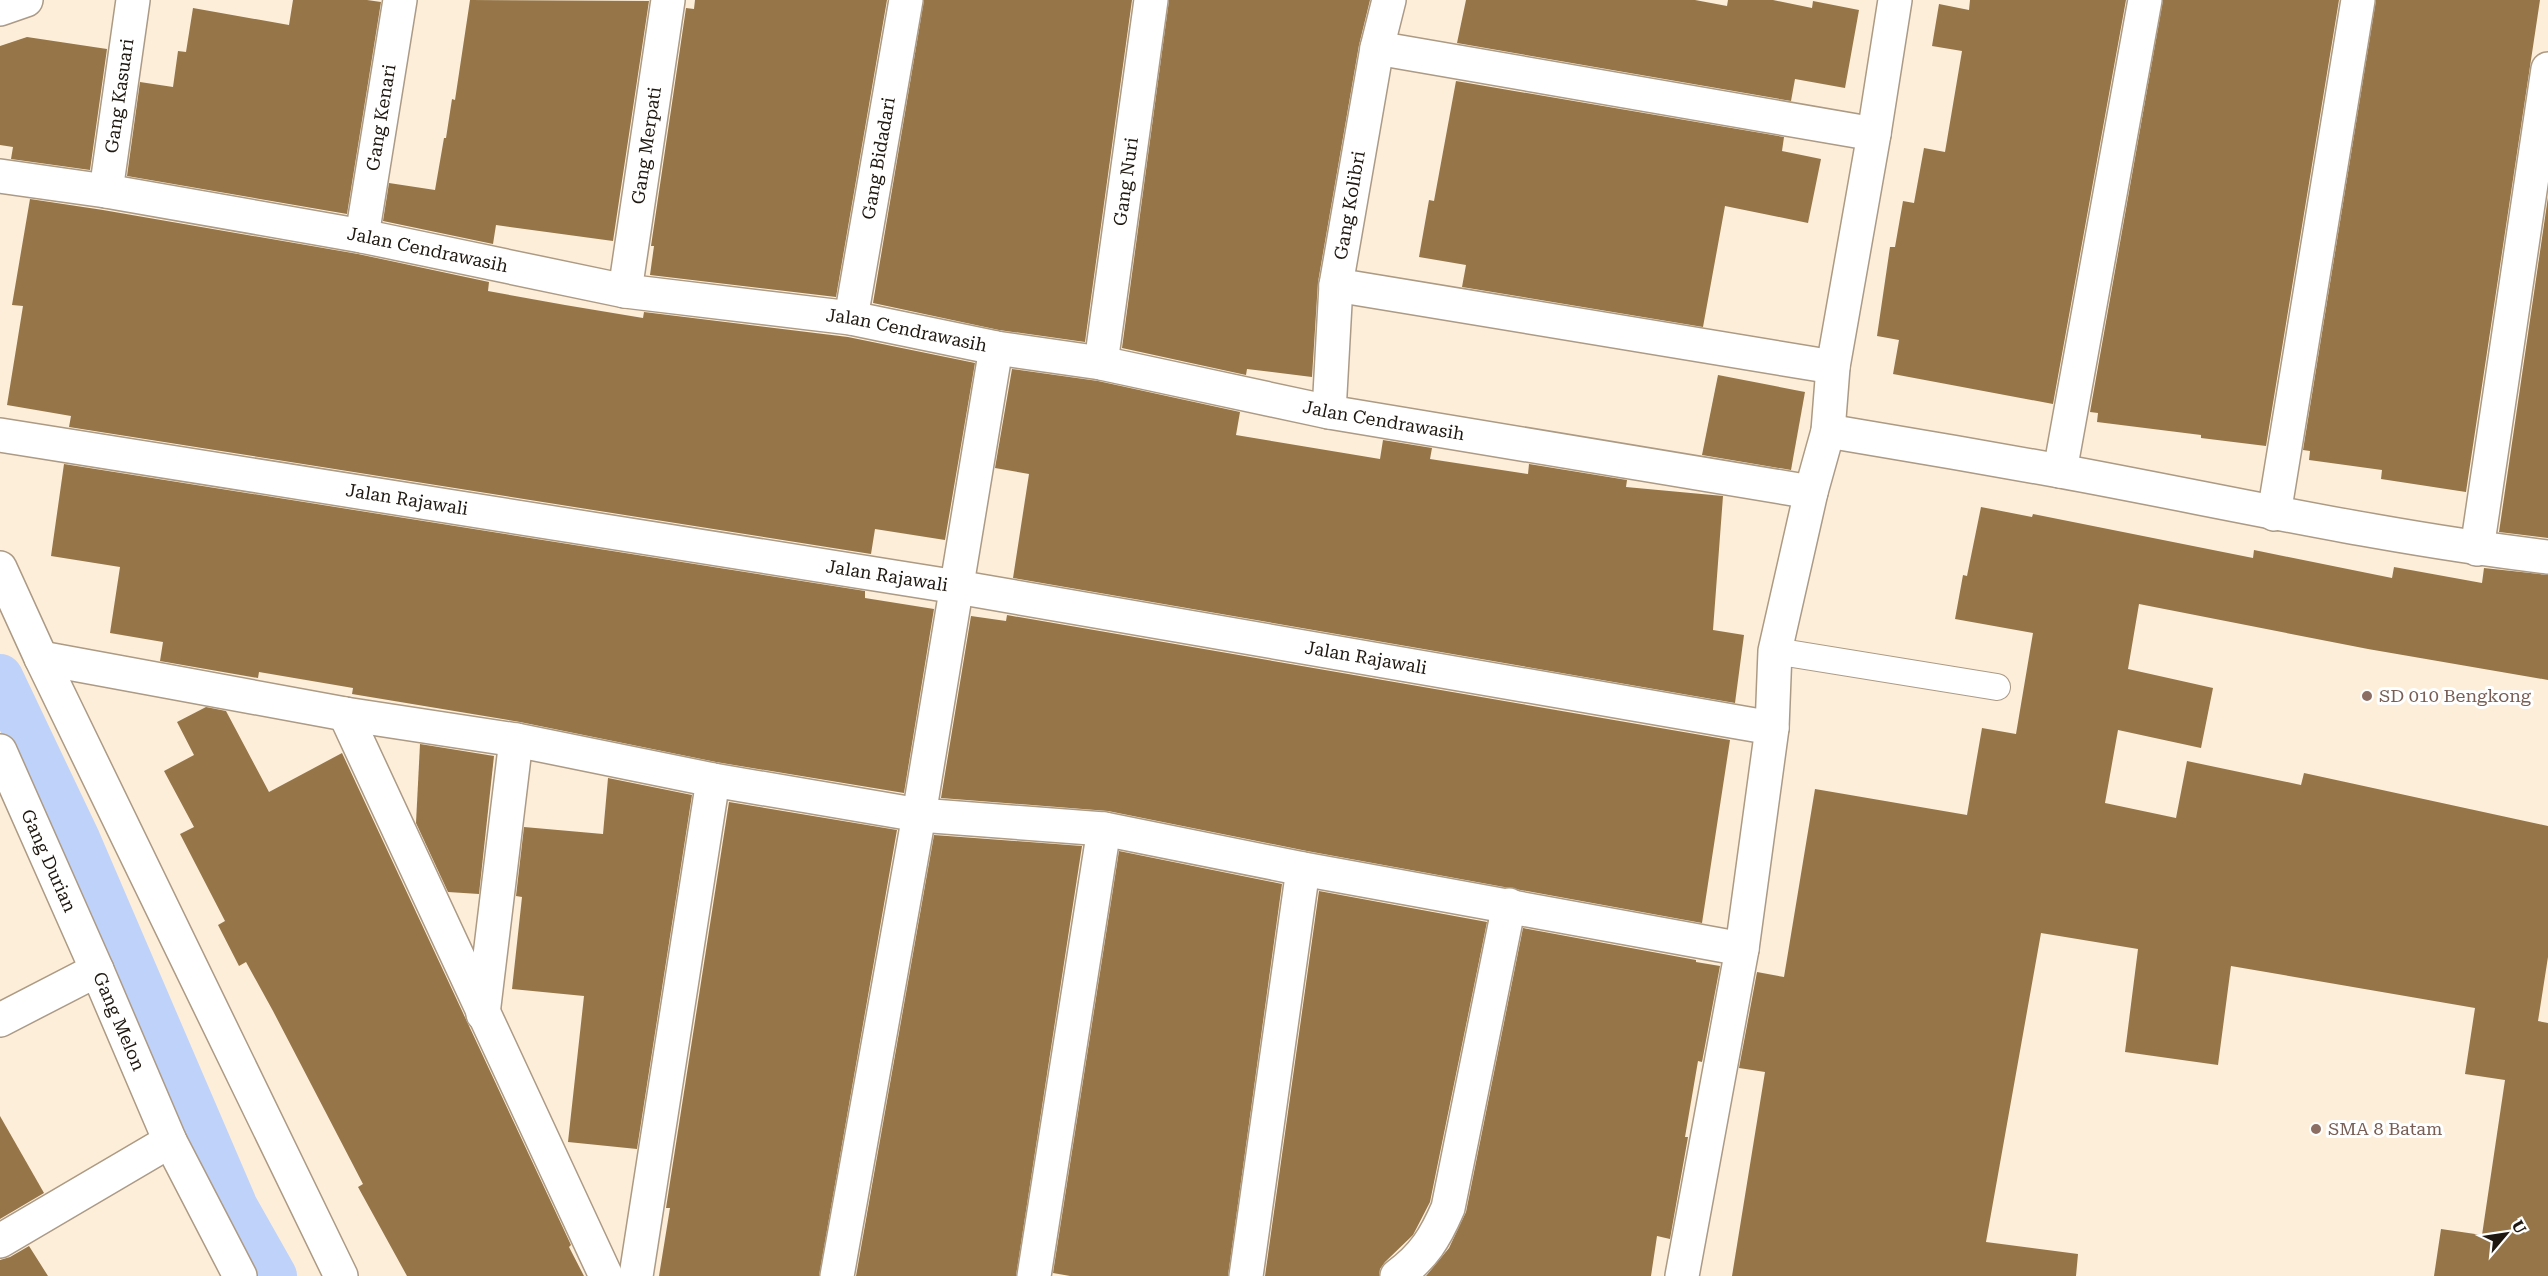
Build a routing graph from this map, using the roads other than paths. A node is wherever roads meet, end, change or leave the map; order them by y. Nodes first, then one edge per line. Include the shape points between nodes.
1 (26, 0) edge
2 (133, 0) edge
3 (400, 0) edge
4 (668, 0) edge
5 (906, 0) edge
6 (1151, 0) edge
7 (1389, 0) edge
8 (1895, 0) edge
9 (2145, 0) edge
10 (2358, 0) edge
11 (0, 9) edge
12 (1377, 48) junction
13 (2548, 69) edge
14 (1874, 134) junction
15 (0, 176) edge
16 (106, 191) junction
17 (362, 236) junction
18 (1336, 285) junction
19 (625, 291) junction
20 (851, 318) junction
21 (996, 348) junction
22 (1101, 363) junction
23 (1833, 367) junction
24 (1329, 412) junction
25 (1828, 431) junction
26 (0, 435) edge
27 (2061, 471) junction
28 (1811, 492) junction
29 (2274, 514) junction
30 (2477, 549) junction
31 (2548, 557) edge
32 (0, 568) edge
33 (957, 587) junction
34 (1775, 651) junction
35 (40, 658) junction
36 (1997, 687) dead end
37 (345, 714) junction
38 (1772, 728) junction
39 (516, 740) junction
40 (0, 751) edge
41 (713, 780) junction
42 (920, 815) junction
43 (1104, 829) junction
44 (1304, 869) junction
45 (1509, 905) junction
46 (1742, 949) junction
47 (97, 970) junction
48 (483, 1014) junction
49 (0, 1020) edge
50 (170, 1141) junction
51 (0, 1241) edge
52 (240, 1276) edge
53 (341, 1276) edge
54 (606, 1276) edge
55 (636, 1276) edge
56 (837, 1276) edge
57 (1034, 1276) edge
58 (1246, 1276) edge
59 (1397, 1276) edge
60 (1682, 1276) edge

1 - 11 street
2 - 16 street, Gang Kasuari
3 - 17 street, Gang Kenari
4 - 19 street, Gang Merpati
5 - 20 street, Gang Bidadari
6 - 22 street, Gang Nuri
7 - 12 street, Gang Kolibri
8 - 14 street
9 - 27 street
10 - 29 street
12 - 14 street
12 - 18 street, Gang Kolibri
13 - 30 street
14 - 23 street
15 - 16 street, Jalan Cendrawasih
16 - 17 street, Jalan Cendrawasih
17 - 19 street, Jalan Cendrawasih
18 - 23 street
18 - 24 street, Gang Kolibri
19 - 20 street, Jalan Cendrawasih
20 - 21 street, Jalan Cendrawasih
21 - 22 street, Jalan Cendrawasih
21 - 33 street
22 - 24 street, Jalan Cendrawasih
23 - 25 street
24 - 28 street, Jalan Cendrawasih
25 - 27 street
25 - 28 street
26 - 33 street, Jalan Rajawali
27 - 29 street
28 - 34 street
29 - 30 street
30 - 31 street
32 - 35 street
33 - 38 street, Jalan Rajawali
33 - 42 street
34 - 36 lane
34 - 38 street
35 - 37 street
35 - 53 street
37 - 39 street
37 - 48 street
38 - 46 street
39 - 41 street
39 - 48 street
40 - 47 street, Gang Durian
41 - 42 street
41 - 55 street
42 - 43 street
42 - 56 street
43 - 44 street
43 - 57 street
44 - 45 street
44 - 58 street
45 - 46 street
45 - 59 street via 1448,1208 1435,1238 1416,1262
46 - 60 street
47 - 49 street, Gang Melon
47 - 50 street, Gang Melon
48 - 54 street
50 - 51 street
50 - 52 street, Gang Melon

